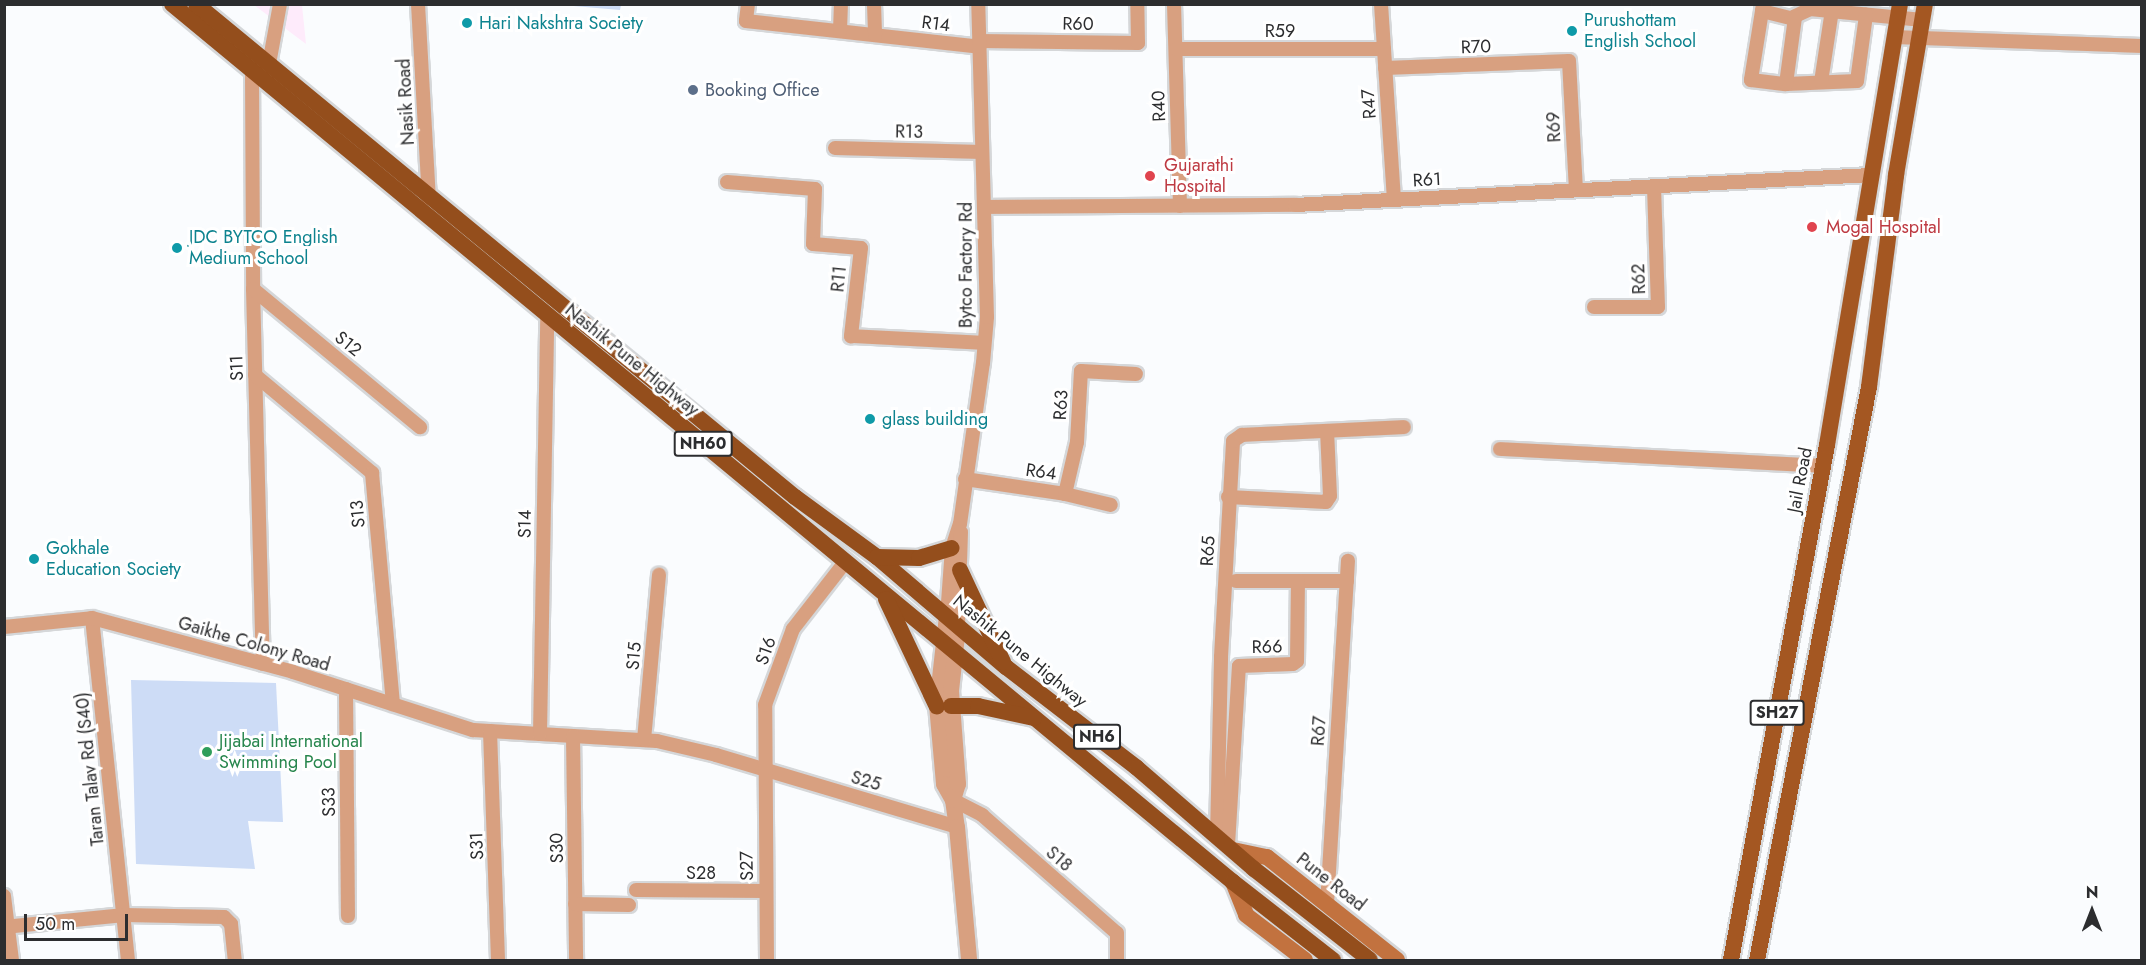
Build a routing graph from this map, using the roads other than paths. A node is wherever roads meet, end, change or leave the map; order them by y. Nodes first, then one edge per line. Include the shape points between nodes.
1 (172, 4) edge
2 (196, 4) edge
3 (280, 4) edge
4 (418, 4) edge
5 (748, 4) edge
6 (841, 4) edge
7 (874, 4) edge
8 (978, 4) edge
9 (1137, 4) edge
10 (1174, 4) edge
11 (1381, 4) edge
12 (1808, 7) edge
13 (1763, 8) edge
14 (1832, 8) edge
15 (1898, 11) edge
16 (1924, 12) edge
17 (1866, 15) junction
18 (1796, 17) junction
19 (840, 32) junction
20 (875, 35) junction
21 (1894, 37) junction
22 (1918, 38) junction
23 (980, 44) junction
24 (2142, 46) edge
25 (1176, 49) junction
26 (1384, 49) junction
27 (1569, 61) joint
28 (1385, 69) junction
29 (260, 71) junction
30 (1821, 82) junction
31 (1786, 84) junction
32 (835, 148) dead end
33 (982, 152) junction
34 (1871, 175) junction
35 (727, 182) dead end
36 (1654, 186) junction
37 (1576, 190) junction
38 (429, 198) junction
39 (1394, 200) junction
40 (1180, 206) junction
41 (984, 207) junction
42 (253, 289) junction
43 (1594, 307) dead end
44 (547, 316) junction
45 (984, 343) junction
46 (1136, 374) dead end
47 (255, 375) junction
48 (420, 427) dead end
49 (1404, 427) dead end
50 (1327, 431) junction
51 (1500, 449) dead end
52 (1823, 466) junction
53 (965, 479) junction
54 (1065, 494) junction
55 (1228, 497) junction
56 (1111, 505) dead end
57 (960, 524) junction
58 (952, 548) junction
59 (877, 557) junction
60 (846, 561) junction
61 (1348, 561) dead end
62 (960, 570) junction
63 (659, 575) dead end
64 (1236, 581) dead end
65 (1298, 581) junction
66 (1347, 582) junction
67 (883, 592) junction
68 (92, 618) junction
69 (952, 622) junction
70 (4, 627) edge
71 (948, 647) junction
72 (263, 664) junction
73 (1221, 665) junction
74 (1239, 666) junction
75 (1006, 667) junction
76 (346, 689) junction
77 (393, 704) junction
78 (944, 707) junction
79 (1038, 719) junction
80 (490, 731) junction
81 (540, 734) junction
82 (573, 736) junction
83 (644, 740) junction
84 (764, 770) junction
85 (954, 800) junction
86 (957, 827) junction
87 (1226, 844) junction
88 (1233, 882) junction
89 (636, 890) dead end
90 (766, 891) junction
91 (4, 896) edge
92 (575, 904) junction
93 (1327, 904) junction
94 (629, 905) dead end
95 (124, 915) junction
96 (348, 915) dead end
97 (6, 927) edge
98 (12, 960) edge
99 (129, 960) edge
100 (235, 960) edge
101 (498, 960) edge
102 (576, 960) edge
103 (767, 960) edge
104 (969, 960) edge
105 (1117, 960) edge
106 (1305, 960) edge
107 (1334, 960) edge
108 (1370, 960) edge
109 (1397, 960) edge
110 (1731, 960) edge
111 (1757, 960) edge

1 - 29 highway, Nashik Pune Highway / NH60
2 - 29 highway, Nashik Pune Highway / NH60
3 - 29 street, S11
4 - 38 street, Nasik Road
5 - 19 street, R14 via 746,21
6 - 19 street
7 - 20 street
8 - 23 street, Bytco Factory Rd
9 - 23 street, R60 via 1138,43
10 - 25 street, R40
11 - 26 street, R47
12 - 14 street
12 - 18 street
13 - 18 street
13 - 31 street via 1751,80
14 - 17 street
14 - 30 street
15 - 16 street
15 - 17 street
15 - 21 main road, Jail Road / SH27
16 - 22 main road
17 - 30 street via 1857,81
18 - 31 street
19 - 20 street, R14
20 - 23 street, R14
21 - 22 street
21 - 34 main road, Jail Road / SH27
22 - 24 street
22 - 111 main road via 1869,387
23 - 33 street, Bytco Factory Rd
25 - 26 street, R59
25 - 40 street, R40
26 - 28 street, R47
27 - 28 street, R70
27 - 37 street, R69
28 - 39 street, R47
29 - 38 highway, Nashik Pune Highway / NH60
29 - 42 street, S11
29 - 44 highway, Nashik Pune Highway / NH60
30 - 31 street
32 - 33 street, R13
33 - 41 street, Bytco Factory Rd
34 - 36 street, R61
34 - 52 main road, Jail Road / SH27
35 - 45 street, R11 via 815,189 813,244 861,248 851,336
36 - 37 street, R61
36 - 43 street, R62 via 1658,307
37 - 39 street, R61
38 - 59 highway, Nashik Pune Highway / NH60 via 795,497
39 - 40 street, R61
40 - 41 street, R61
41 - 45 street, Bytco Factory Rd
42 - 47 street, S11
42 - 48 street, S12
44 - 60 highway, Nashik Pune Highway / NH60
44 - 81 street, S14
45 - 53 street, Bytco Factory Rd
46 - 54 street, R63 via 1081,371 1077,442
47 - 72 street, S11
47 - 77 street, S13 via 372,473
49 - 50 street, R65
50 - 55 street, R65 via 1236,438
50 - 55 street via 1330,496 1326,502
51 - 52 street
52 - 110 main road, Jail Road / SH27
53 - 54 street, R64
53 - 57 street, Bytco Factory Rd
54 - 56 street, R64
55 - 73 street, R65
57 - 58 street, Bytco Factory Rd
57 - 62 street, Bytco Factory Rd
58 - 59 highway via 919,558
58 - 69 street, Bytco Factory Rd
59 - 69 highway, Nashik Pune Highway / NH60
60 - 67 highway, Nashik Pune Highway / NH60
60 - 84 street, S16 via 793,629 765,705
61 - 66 street, R67
62 - 69 street, Bytco Factory Rd
62 - 75 highway
63 - 83 street, S15
64 - 65 street
65 - 66 street
65 - 74 street, R66 via 1297,661
66 - 93 street, R67
67 - 71 highway, Nashik Pune Highway / NH60
67 - 78 highway
68 - 70 street, Gaikhe Colony Road
68 - 72 street, Gaikhe Colony Road
68 - 95 street, Taran Talav Rd (S40)
69 - 71 street
69 - 75 highway, Nashik Pune Highway / NH6
71 - 78 street
71 - 79 highway, Nashik Pune Highway / NH60
72 - 76 street, Gaikhe Colony Road
73 - 74 street
73 - 87 street, R65
74 - 87 street, R66
75 - 87 highway, Nashik Pune Highway / NH6 via 1137,768
76 - 77 street, Gaikhe Colony Road
76 - 96 street, S33
77 - 80 street, Gaikhe Colony Road via 473,730
78 - 79 highway via 978,706
78 - 85 street via 958,784
79 - 88 highway, Nashik Pune Highway / NH60
80 - 81 street, Gaikhe Colony Road
80 - 101 street, S31
81 - 82 street, Gaikhe Colony Road
82 - 83 street, Gaikhe Colony Road
82 - 92 street, S30
83 - 84 street, S25
84 - 86 street, S25
84 - 90 street, S27
85 - 86 street
85 - 105 street, S18 via 982,815 1117,933
86 - 104 street
87 - 93 main road, Pune Road via 1267,857
87 - 108 highway, NH6
88 - 106 main road via 1246,915
88 - 107 highway, Nashik Pune Highway
89 - 90 street, S28
90 - 103 street, S27
91 - 97 street
92 - 94 street
92 - 102 street, S30
93 - 109 main road, Pune Road
95 - 97 street
95 - 99 street, Taran Talav Rd (S40)
95 - 100 street via 228,918
97 - 98 street

